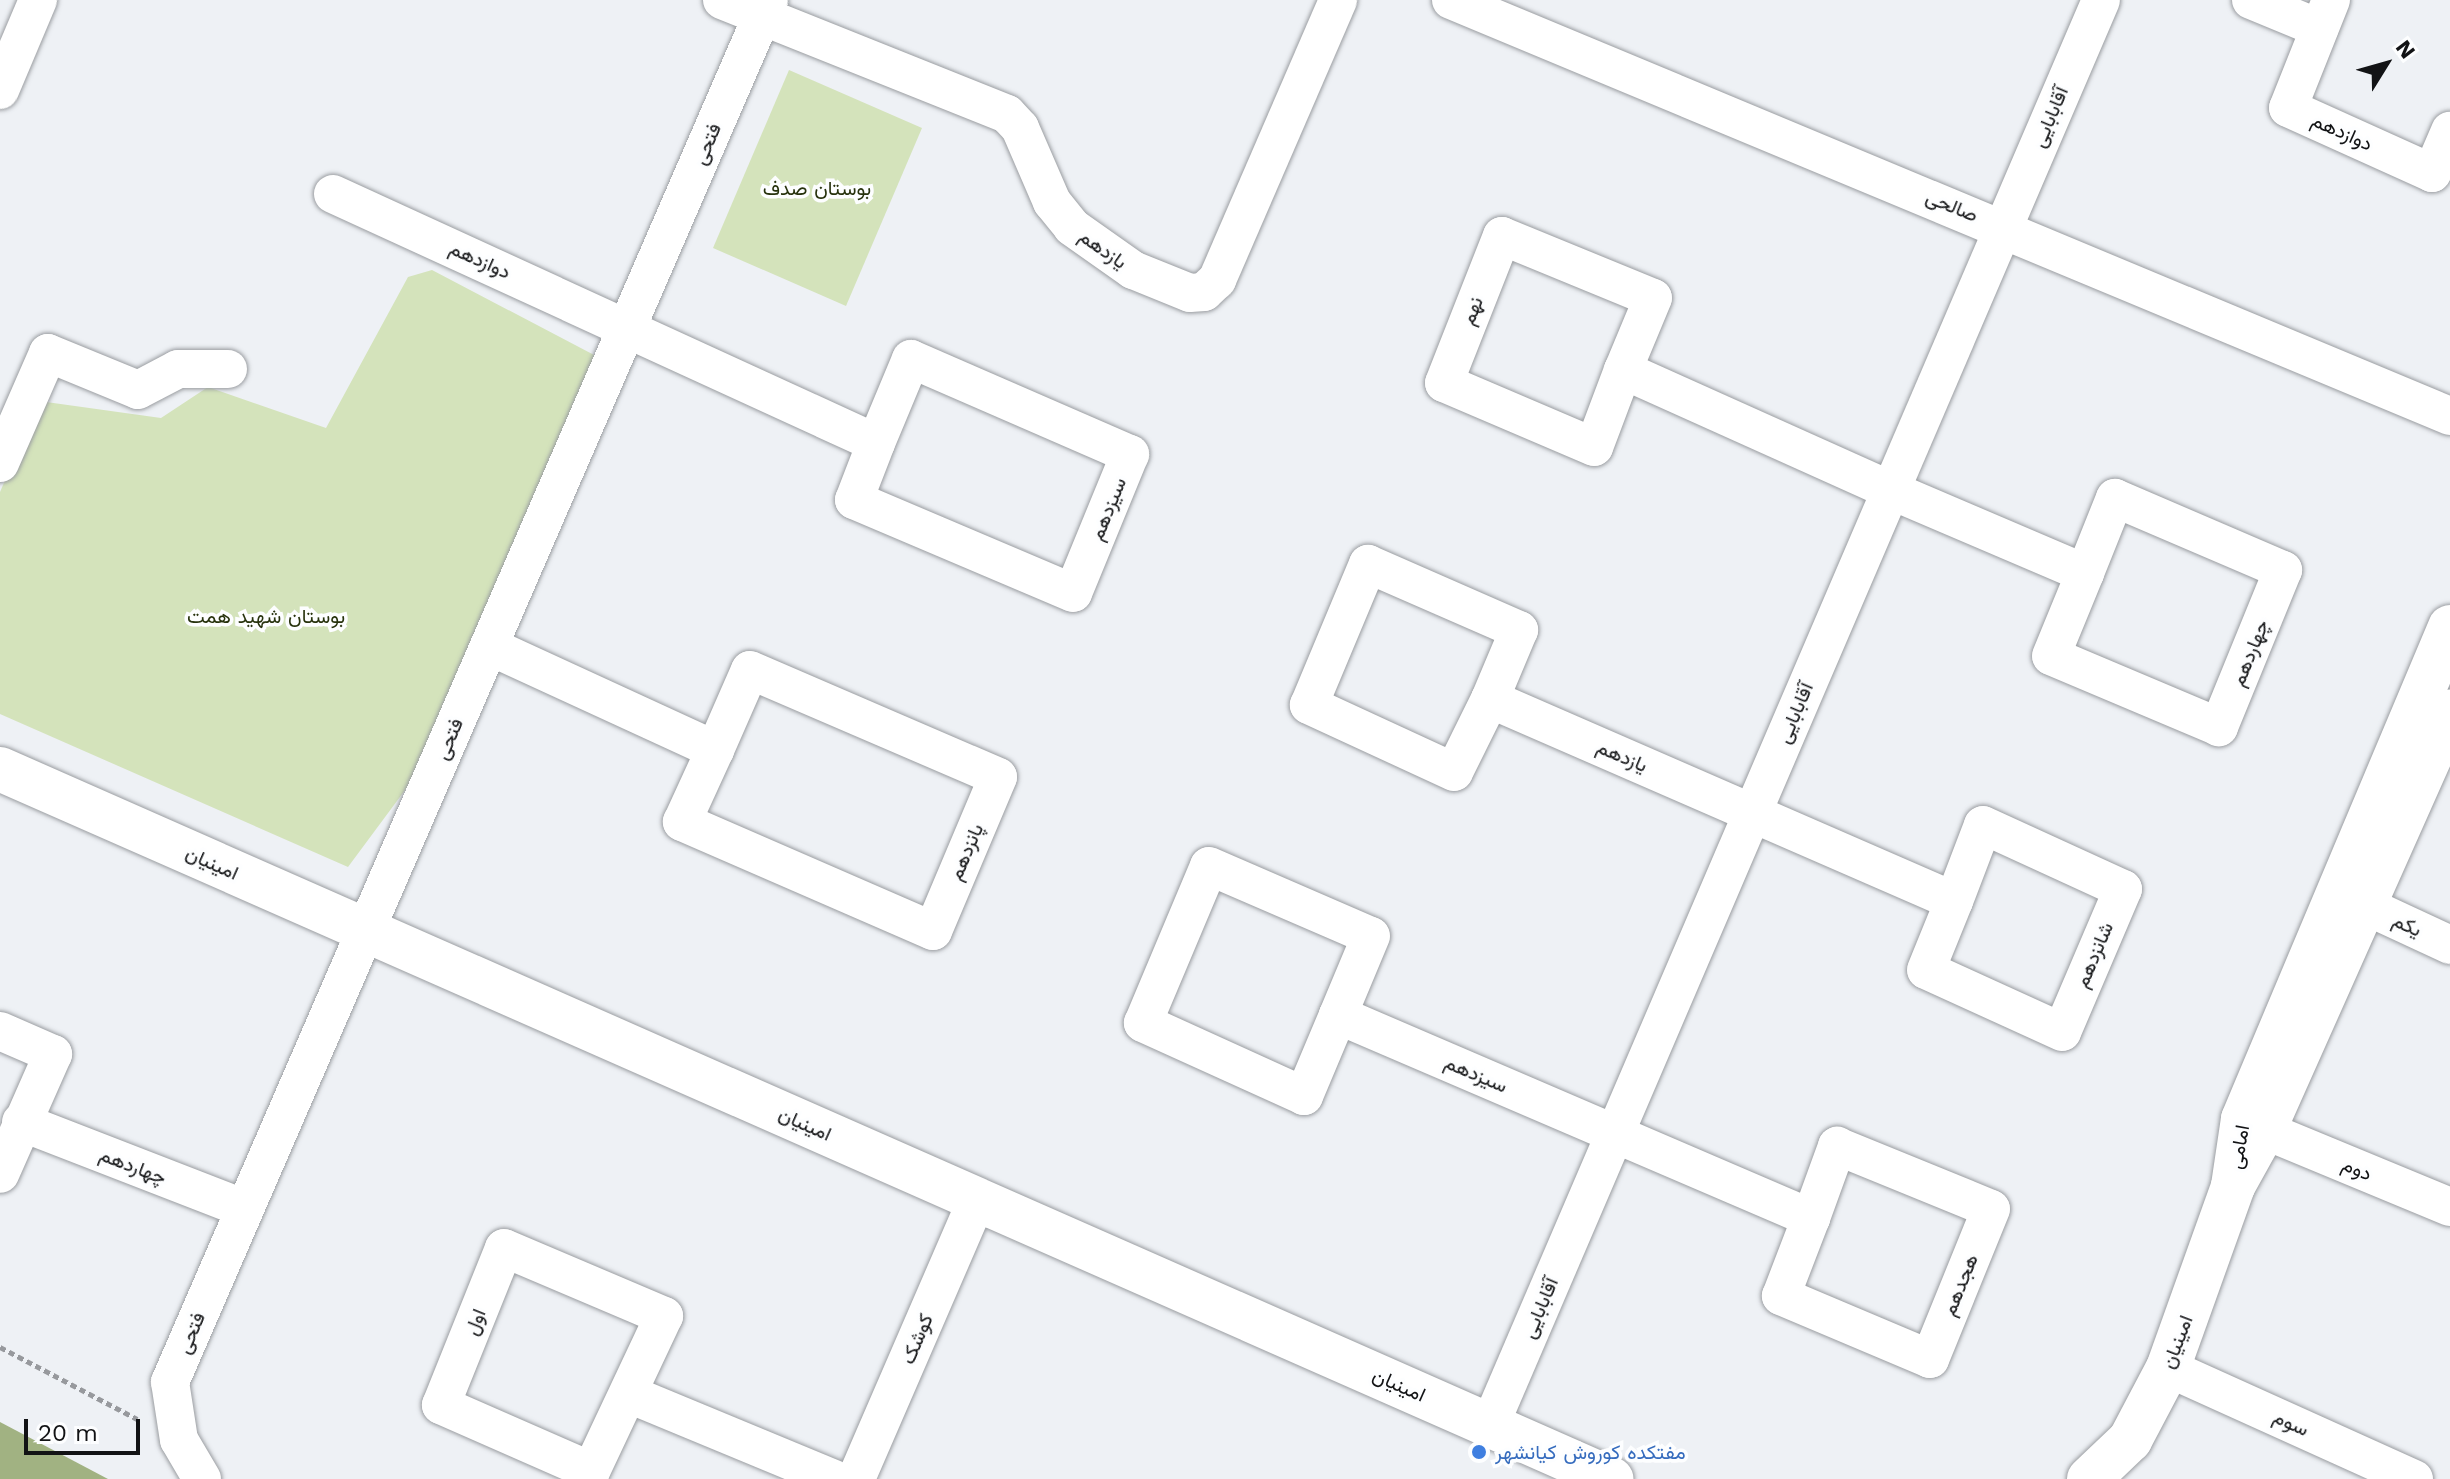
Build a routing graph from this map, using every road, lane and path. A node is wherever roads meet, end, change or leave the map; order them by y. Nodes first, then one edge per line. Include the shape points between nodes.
1 (38, 0) edge
2 (722, 0) edge
3 (1338, 0) edge
4 (1451, 0) edge
5 (2101, 0) edge
6 (2251, 0) edge
7 (765, 9) edge
8 (2325, 14) edge
9 (0, 90) edge
10 (2450, 131) edge
11 (333, 194) dead end
12 (2003, 227) junction
13 (628, 326) junction
14 (228, 369) dead end
15 (1623, 370) junction
16 (2450, 416) edge
17 (876, 443) junction
18 (0, 463) edge
19 (1890, 490) junction
20 (2085, 573) junction
21 (2450, 627) edge
22 (489, 646) junction
23 (1490, 699) junction
24 (2450, 712) edge
25 (715, 750) junction
26 (0, 769) edge
27 (1753, 812) junction
28 (1954, 901) junction
29 (2364, 905) junction
30 (365, 931) junction
31 (2450, 945) edge
32 (1338, 1015) junction
33 (0, 1031) edge
34 (21, 1122) junction
35 (2264, 1130) junction
36 (1615, 1133) junction
37 (0, 1174) edge
38 (2233, 1186) junction
39 (977, 1199) junction
40 (2450, 1207) edge
41 (245, 1209) junction
42 (1811, 1218) junction
43 (0, 1347) edge
44 (2168, 1368) junction
45 (629, 1394) junction
46 (1490, 1425) junction
47 (179, 1440) junction
48 (202, 1479) edge
49 (834, 1479) edge
50 (856, 1479) edge
51 (1611, 1479) edge
52 (2089, 1479) edge
53 (2414, 1479) edge

1 - 9 street
2 - 7 street, یازدهم
3 - 7 street, یازدهم via 1217,280 1204,292 1190,293 1133,270 1072,227 1052,202 1020,128 1007,114
4 - 12 street, صالحی
5 - 12 street, آقابابایی
6 - 8 street, دوازدهم
7 - 13 street, فتحی
8 - 10 street, دوازدهم via 2288,108 2432,173
11 - 13 street, دوازدهم
12 - 16 street, صالحی
12 - 19 street, آقابابایی
13 - 17 street
13 - 22 street, فتحی
14 - 18 street via 178,369 138,390 48,353
15 - 15 street, نهم via 1594,447 1444,383 1502,236 1653,298
15 - 19 street
17 - 17 street, سیزدهم via 911,359 1130,454 1073,593 854,500
19 - 20 street
19 - 27 street, آقابابایی
20 - 20 street, چهاردهم via 2115,498 2283,570 2219,727 2051,656
21 - 38 main road, امامی via 2243,1119
22 - 25 street
22 - 30 street, فتحی
23 - 23 street via 1454,772 1309,705 1368,564 1519,630
23 - 27 street, یازدهم
24 - 29 main road, امامی
25 - 25 street, پانزدهم via 750,670 998,777 933,931 682,822
26 - 30 main road, امینیان
27 - 28 street
27 - 36 street, آقابابایی
28 - 28 street, شانزدهم via 1983,825 2123,889 2062,1032 1926,970
29 - 31 street, یکم
29 - 35 main road, امامی
30 - 39 main road, امینیان
30 - 41 street, فتحی
32 - 32 street via 1304,1096 1143,1023 1209,866 1371,936
32 - 36 street, سیزدهم
33 - 34 street via 53,1054
34 - 37 street
34 - 41 street, چهاردهم
35 - 38 main road, امامی
35 - 40 street, دوم
36 - 42 street
36 - 46 street, آقابابایی
38 - 44 main road, امینیان
39 - 46 main road, امینیان
39 - 50 street, کوشک
41 - 47 street, فتحی via 170,1382
42 - 42 street, هجدهم via 1837,1146 1991,1209 1930,1359 1781,1296
43 - 47 path
44 - 52 main road, امینیان via 2130,1440
44 - 53 street, سوم
45 - 45 street, اول via 591,1471 441,1405 504,1248 664,1316
45 - 49 street
46 - 51 main road, امینیان
47 - 48 street, فتحی

